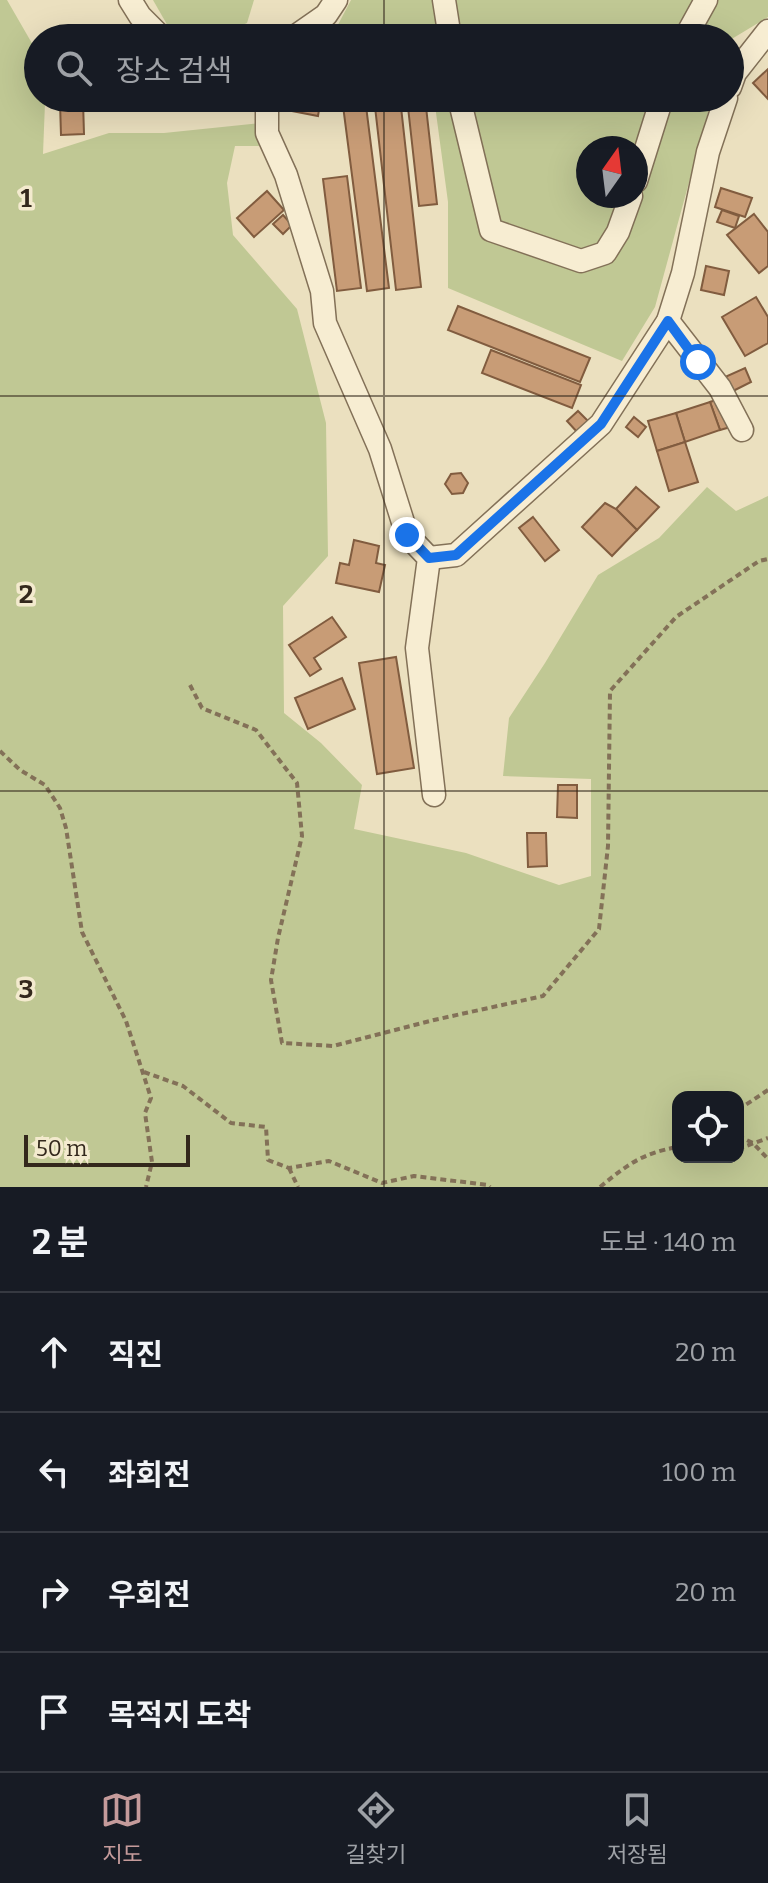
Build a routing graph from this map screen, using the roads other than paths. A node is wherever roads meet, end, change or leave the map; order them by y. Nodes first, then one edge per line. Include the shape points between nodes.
1 (130, 0) edge
2 (336, 0) edge
3 (444, 0) edge
4 (706, 0) edge
5 (148, 24) edge
6 (313, 24) edge
7 (448, 24) edge
8 (693, 24) edge
9 (768, 31) edge
10 (744, 62) edge
11 (267, 112) edge
12 (462, 112) edge
13 (658, 112) edge
14 (721, 112) edge
15 (648, 143) edge
16 (627, 208) edge
17 (668, 321) junction
18 (742, 430) dead end
19 (429, 558) junction
20 (434, 795) dead end

1 - 5 street
2 - 6 street
3 - 7 street
4 - 8 street
9 - 10 street
11 - 19 street via 267,133 286,175 322,291 325,323 380,449 407,535
12 - 16 street via 491,230 581,261 605,253
13 - 15 street
14 - 17 street
17 - 18 street via 720,388
17 - 19 street via 601,424 456,555
19 - 20 street via 417,648

